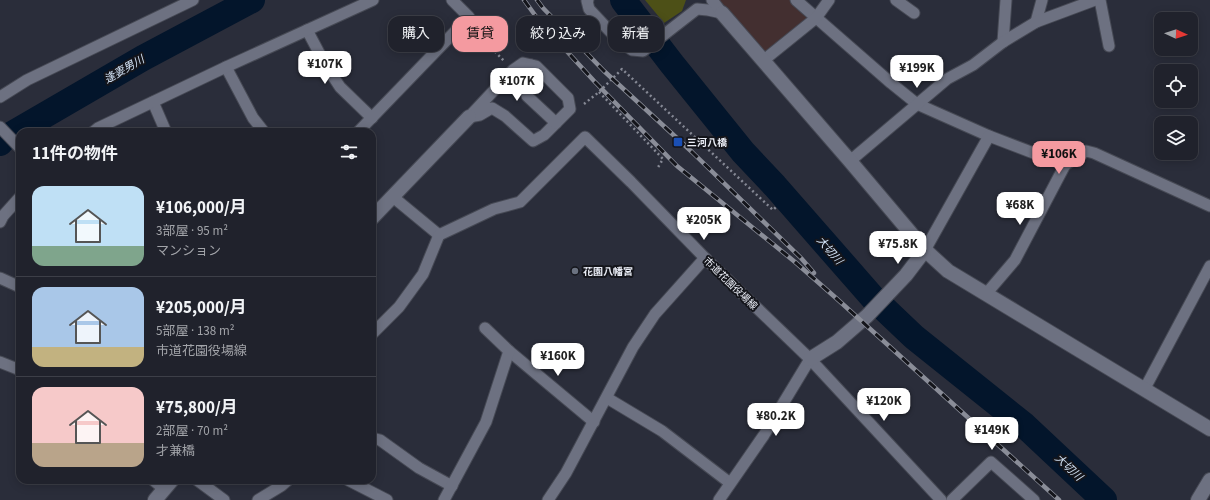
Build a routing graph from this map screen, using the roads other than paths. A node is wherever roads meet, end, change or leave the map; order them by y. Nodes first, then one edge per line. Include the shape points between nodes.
1 (193, 0) edge
2 (373, 0) edge
3 (452, 0) edge
4 (588, 0) edge
5 (712, 0) edge
6 (796, 0) edge
7 (829, 0) edge
8 (896, 0) edge
9 (1006, 0) edge
10 (1042, 0) edge
11 (1095, 0) edge
12 (1100, 0) edge
13 (697, 4) edge
14 (722, 13) junction
15 (914, 13) dead end
16 (816, 18) junction
17 (1036, 22) junction
18 (307, 30) junction
19 (1003, 42) junction
20 (1109, 46) dead end
21 (764, 60) junction
22 (531, 65) junction
23 (226, 66) junction
24 (494, 91) junction
25 (0, 97) edge
26 (153, 102) junction
27 (917, 104) junction
28 (492, 108) junction
29 (469, 117) junction
30 (372, 118) junction
31 (556, 123) junction
32 (0, 127) edge
33 (98, 128) edge
34 (164, 128) edge
35 (261, 128) edge
36 (362, 128) edge
37 (989, 136) junction
38 (16, 144) edge
39 (850, 161) junction
40 (1065, 165) junction
41 (392, 197) junction
42 (16, 201) edge
43 (1210, 206) edge
44 (376, 214) edge
45 (0, 222) edge
46 (439, 236) junction
47 (925, 250) junction
48 (705, 258) junction
49 (1210, 266) edge
50 (0, 278) edge
51 (16, 285) edge
52 (986, 294) junction
53 (485, 328) dead end
54 (376, 330) edge
55 (509, 351) junction
56 (810, 359) junction
57 (0, 362) edge
58 (16, 368) edge
59 (1144, 390) junction
60 (607, 398) junction
61 (594, 422) junction
62 (1210, 429) edge
63 (376, 439) edge
64 (1210, 480) edge
65 (730, 483) junction
66 (168, 484) edge
67 (202, 484) edge
68 (283, 484) edge
69 (356, 484) edge
70 (452, 486) junction
71 (722, 499) edge
72 (155, 500) edge
73 (224, 500) edge
74 (258, 500) edge
75 (387, 500) edge
76 (444, 500) edge
77 (548, 500) edge
78 (941, 500) edge
79 (952, 500) edge
80 (1034, 500) edge
81 (1198, 500) edge

1 - 25 street via 27,80
2 - 18 street
3 - 30 street via 469,17
4 - 13 street via 589,9 619,41 632,50 642,51
5 - 14 street
6 - 16 street
7 - 16 street
8 - 15 street
9 - 19 street
10 - 17 street
11 - 17 street
12 - 20 street
13 - 14 street
14 - 21 street
16 - 21 street
16 - 27 street
17 - 19 street
18 - 23 street
18 - 30 street via 340,87
19 - 27 street via 973,65 948,79
21 - 39 street
22 - 24 street via 523,63 513,70
22 - 31 street via 524,84 527,96
22 - 31 street via 536,66 568,98 570,109
23 - 26 street
23 - 35 street
24 - 28 street
24 - 29 street
26 - 33 street
26 - 34 street
27 - 37 street
27 - 39 street
28 - 29 street via 480,115
28 - 31 street via 533,141 544,135
29 - 41 street
30 - 36 street
32 - 38 street
37 - 40 street
37 - 47 street
39 - 47 street
40 - 43 street via 1086,152 1094,153
40 - 52 street via 1015,260
41 - 44 street
41 - 46 street
42 - 45 street
46 - 48 street, 市道花園役場線 via 494,209 520,202 585,138
46 - 54 street via 423,274 399,307
47 - 52 street via 948,272
47 - 56 street via 906,275 867,316 837,342
48 - 56 street, 市道花園役場線
48 - 60 street via 654,314 633,347
49 - 59 street
50 - 51 street
52 - 59 street
53 - 55 street
55 - 61 street
55 - 70 street via 486,422
56 - 65 street via 764,435
56 - 78 street, 市道花園役場線
57 - 58 street
59 - 62 street
60 - 61 street
60 - 65 street via 662,431
61 - 77 street
63 - 70 street via 419,468
64 - 81 street
65 - 71 street
66 - 72 street
67 - 73 street
68 - 74 street
69 - 75 street
70 - 76 street
79 - 80 street via 991,462

